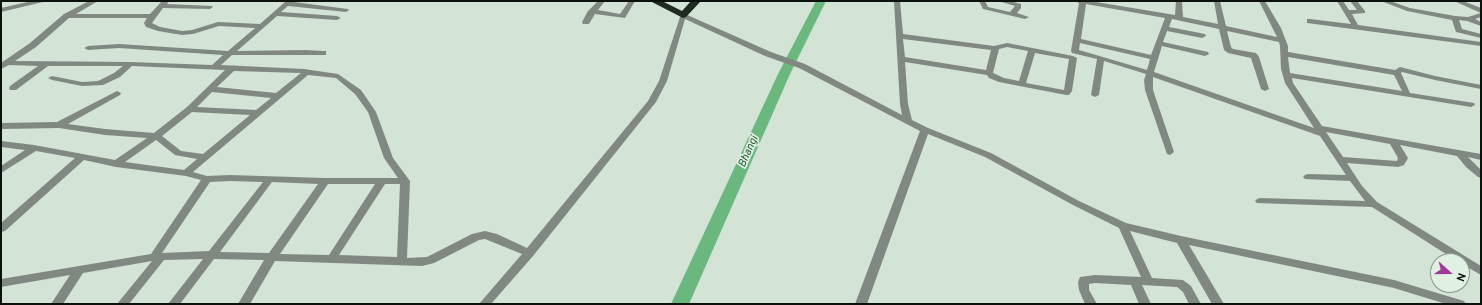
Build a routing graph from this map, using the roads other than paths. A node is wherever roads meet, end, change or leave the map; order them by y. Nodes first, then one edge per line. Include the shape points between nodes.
1 (41, 1) edge
2 (95, 1) edge
3 (602, 1) edge
4 (632, 1) edge
5 (655, 1) edge
6 (696, 1) edge
7 (897, 1) edge
8 (982, 1) edge
9 (1002, 1) edge
10 (1081, 1) edge
11 (1179, 1) edge
12 (1217, 1) edge
13 (1262, 1) edge
14 (1340, 1) edge
15 (1353, 1) edge
16 (1384, 1) edge
17 (1456, 1) edge
18 (164, 3) edge
19 (289, 3) edge
20 (1121, 5) edge
21 (210, 7) dead end
22 (1, 10) edge
23 (346, 10) dead end
24 (1481, 11) edge
25 (592, 12) junction
26 (1347, 12) junction
27 (276, 14) junction
28 (1012, 14) junction
29 (1481, 14) edge
30 (683, 15) junction
31 (67, 16) junction
32 (152, 16) junction
33 (1169, 16) junction
34 (1025, 17) dead end
35 (337, 18) dead end
36 (1179, 18) junction
37 (1455, 18) junction
38 (1468, 19) junction
39 (1310, 21) dead end
40 (586, 22) dead end
41 (1481, 24) edge
42 (262, 26) junction
43 (1221, 27) junction
44 (1356, 27) junction
45 (1165, 28) junction
46 (900, 36) junction
47 (1202, 36) dead end
48 (1481, 36) edge
49 (1076, 40) junction
50 (1281, 40) junction
51 (1159, 42) junction
52 (1481, 44) edge
53 (88, 48) dead end
54 (995, 48) junction
55 (1032, 50) junction
56 (230, 53) junction
57 (323, 53) dead end
58 (1205, 54) dead end
59 (1285, 54) junction
60 (1074, 55) junction
61 (1101, 58) junction
62 (1154, 58) junction
63 (901, 59) junction
64 (44, 64) junction
65 (130, 64) junction
66 (4, 65) edge
67 (214, 67) junction
68 (232, 68) junction
69 (306, 72) junction
70 (989, 73) junction
71 (1398, 73) junction
72 (1149, 74) junction
73 (1286, 75) junction
74 (52, 78) dead end
75 (1022, 84) junction
76 (1481, 87) edge
77 (13, 88) dead end
78 (210, 89) junction
79 (1265, 90) dead end
80 (117, 93) dead end
81 (1407, 94) junction
82 (1095, 95) dead end
83 (279, 96) junction
84 (1471, 105) dead end
85 (190, 109) junction
86 (258, 113) junction
87 (908, 121) junction
88 (60, 125) junction
89 (1, 126) edge
90 (925, 130) junction
91 (1321, 131) junction
92 (156, 136) junction
93 (1393, 141) junction
94 (1, 144) edge
95 (34, 148) junction
96 (1170, 152) dead end
97 (1460, 153) junction
98 (1481, 157) edge
99 (81, 158) junction
100 (204, 158) junction
101 (1341, 160) junction
102 (116, 164) junction
103 (1, 170) edge
104 (186, 173) junction
105 (1481, 175) edge
106 (1308, 177) dead end
107 (1351, 178) junction
108 (207, 179) junction
109 (270, 179) junction
110 (325, 181) junction
111 (382, 181) junction
112 (405, 181) junction
113 (1260, 201) dead end
114 (1374, 204) junction
115 (1123, 226) junction
116 (1, 229) edge
117 (1181, 240) junction
118 (529, 253) junction
119 (212, 255) junction
120 (157, 257) junction
121 (271, 258) junction
122 (330, 260) junction
123 (402, 262) junction
124 (80, 269) junction
125 (1481, 271) edge
126 (1134, 280) junction
127 (1148, 280) junction
128 (1, 283) edge
129 (57, 304) edge
130 (123, 304) edge
131 (174, 304) edge
132 (244, 304) edge
133 (485, 304) edge
134 (862, 304) edge
135 (1091, 304) edge
136 (1145, 304) edge
137 (1195, 304) edge
138 (1218, 304) edge
139 (1460, 304) edge

1 - 22 street
2 - 31 street
3 - 25 street
4 - 25 street via 622,16
5 - 30 highway
6 - 30 highway
7 - 46 street
8 - 28 street via 985,8
9 - 28 street via 1019,5
10 - 20 street
10 - 49 street
11 - 36 street
12 - 43 street
13 - 50 street
14 - 26 street
15 - 26 street via 1363,12
16 - 37 street via 1409,10
17 - 24 street
18 - 21 street
18 - 32 street
19 - 23 street
19 - 27 street
20 - 33 street
25 - 40 street
26 - 44 street
27 - 35 street
27 - 42 street
28 - 34 street
29 - 38 street
30 - 87 street via 822,76
30 - 118 street via 663,81 652,102
31 - 32 street
31 - 66 street via 33,45
32 - 42 street via 149,25 176,33 189,33 218,24
33 - 36 street
33 - 45 street
36 - 43 street
37 - 38 street
37 - 48 street via 1459,30
38 - 41 street
39 - 44 street
42 - 56 street
43 - 50 street
43 - 79 street via 1228,50 1255,57
44 - 52 street
45 - 47 street
45 - 51 street
46 - 54 street
46 - 63 street
49 - 60 street
49 - 62 street
50 - 59 street
51 - 58 street
51 - 62 street
53 - 56 street via 150,47
54 - 55 street via 1007,45
54 - 70 street
55 - 60 street
55 - 75 street
56 - 57 street
56 - 67 street
59 - 71 street
59 - 73 street
60 - 61 street
60 - 75 street via 1066,93
61 - 72 street
61 - 82 street
62 - 72 street
63 - 70 street
63 - 87 street via 904,104
64 - 65 street
64 - 66 street
64 - 77 street
65 - 67 street
65 - 74 street via 117,75 100,83 82,84
67 - 68 street
68 - 69 street
68 - 78 street
69 - 83 street
69 - 112 street via 338,76 358,92 372,112 389,158
70 - 75 street via 996,78
71 - 76 street via 1399,69 1403,69
71 - 81 street
72 - 91 street
72 - 96 street via 1149,90
73 - 81 street
73 - 91 street via 1293,91
78 - 83 street
78 - 85 street
80 - 88 street
81 - 84 street
83 - 86 street
85 - 86 street
85 - 92 street
86 - 100 street
87 - 90 street
88 - 89 street
88 - 92 street
90 - 115 street via 988,155
90 - 134 street
91 - 93 street
91 - 101 street
92 - 100 street via 178,153
92 - 102 street
93 - 97 street
93 - 101 street via 1403,158 1401,163
94 - 95 street
95 - 99 street
95 - 103 street
97 - 98 street
97 - 105 street
99 - 102 street
99 - 116 street
100 - 104 street
101 - 107 street
102 - 104 street
104 - 108 street
106 - 107 street
107 - 114 street
108 - 109 street
108 - 120 street
109 - 110 street
109 - 119 street
110 - 111 street
110 - 121 street
111 - 112 street
111 - 122 street
112 - 123 street
113 - 114 street
114 - 125 street
115 - 117 street
115 - 127 street
117 - 138 street
117 - 139 street via 1394,284
118 - 123 street via 485,235 430,260
118 - 133 street
119 - 120 street
119 - 121 street
119 - 131 street
120 - 124 street
120 - 130 street
121 - 122 street
121 - 132 street
122 - 123 street
124 - 128 street
124 - 129 street
126 - 127 street
126 - 135 street via 1084,280 1084,290
126 - 136 street
127 - 137 street via 1179,283 1187,289

